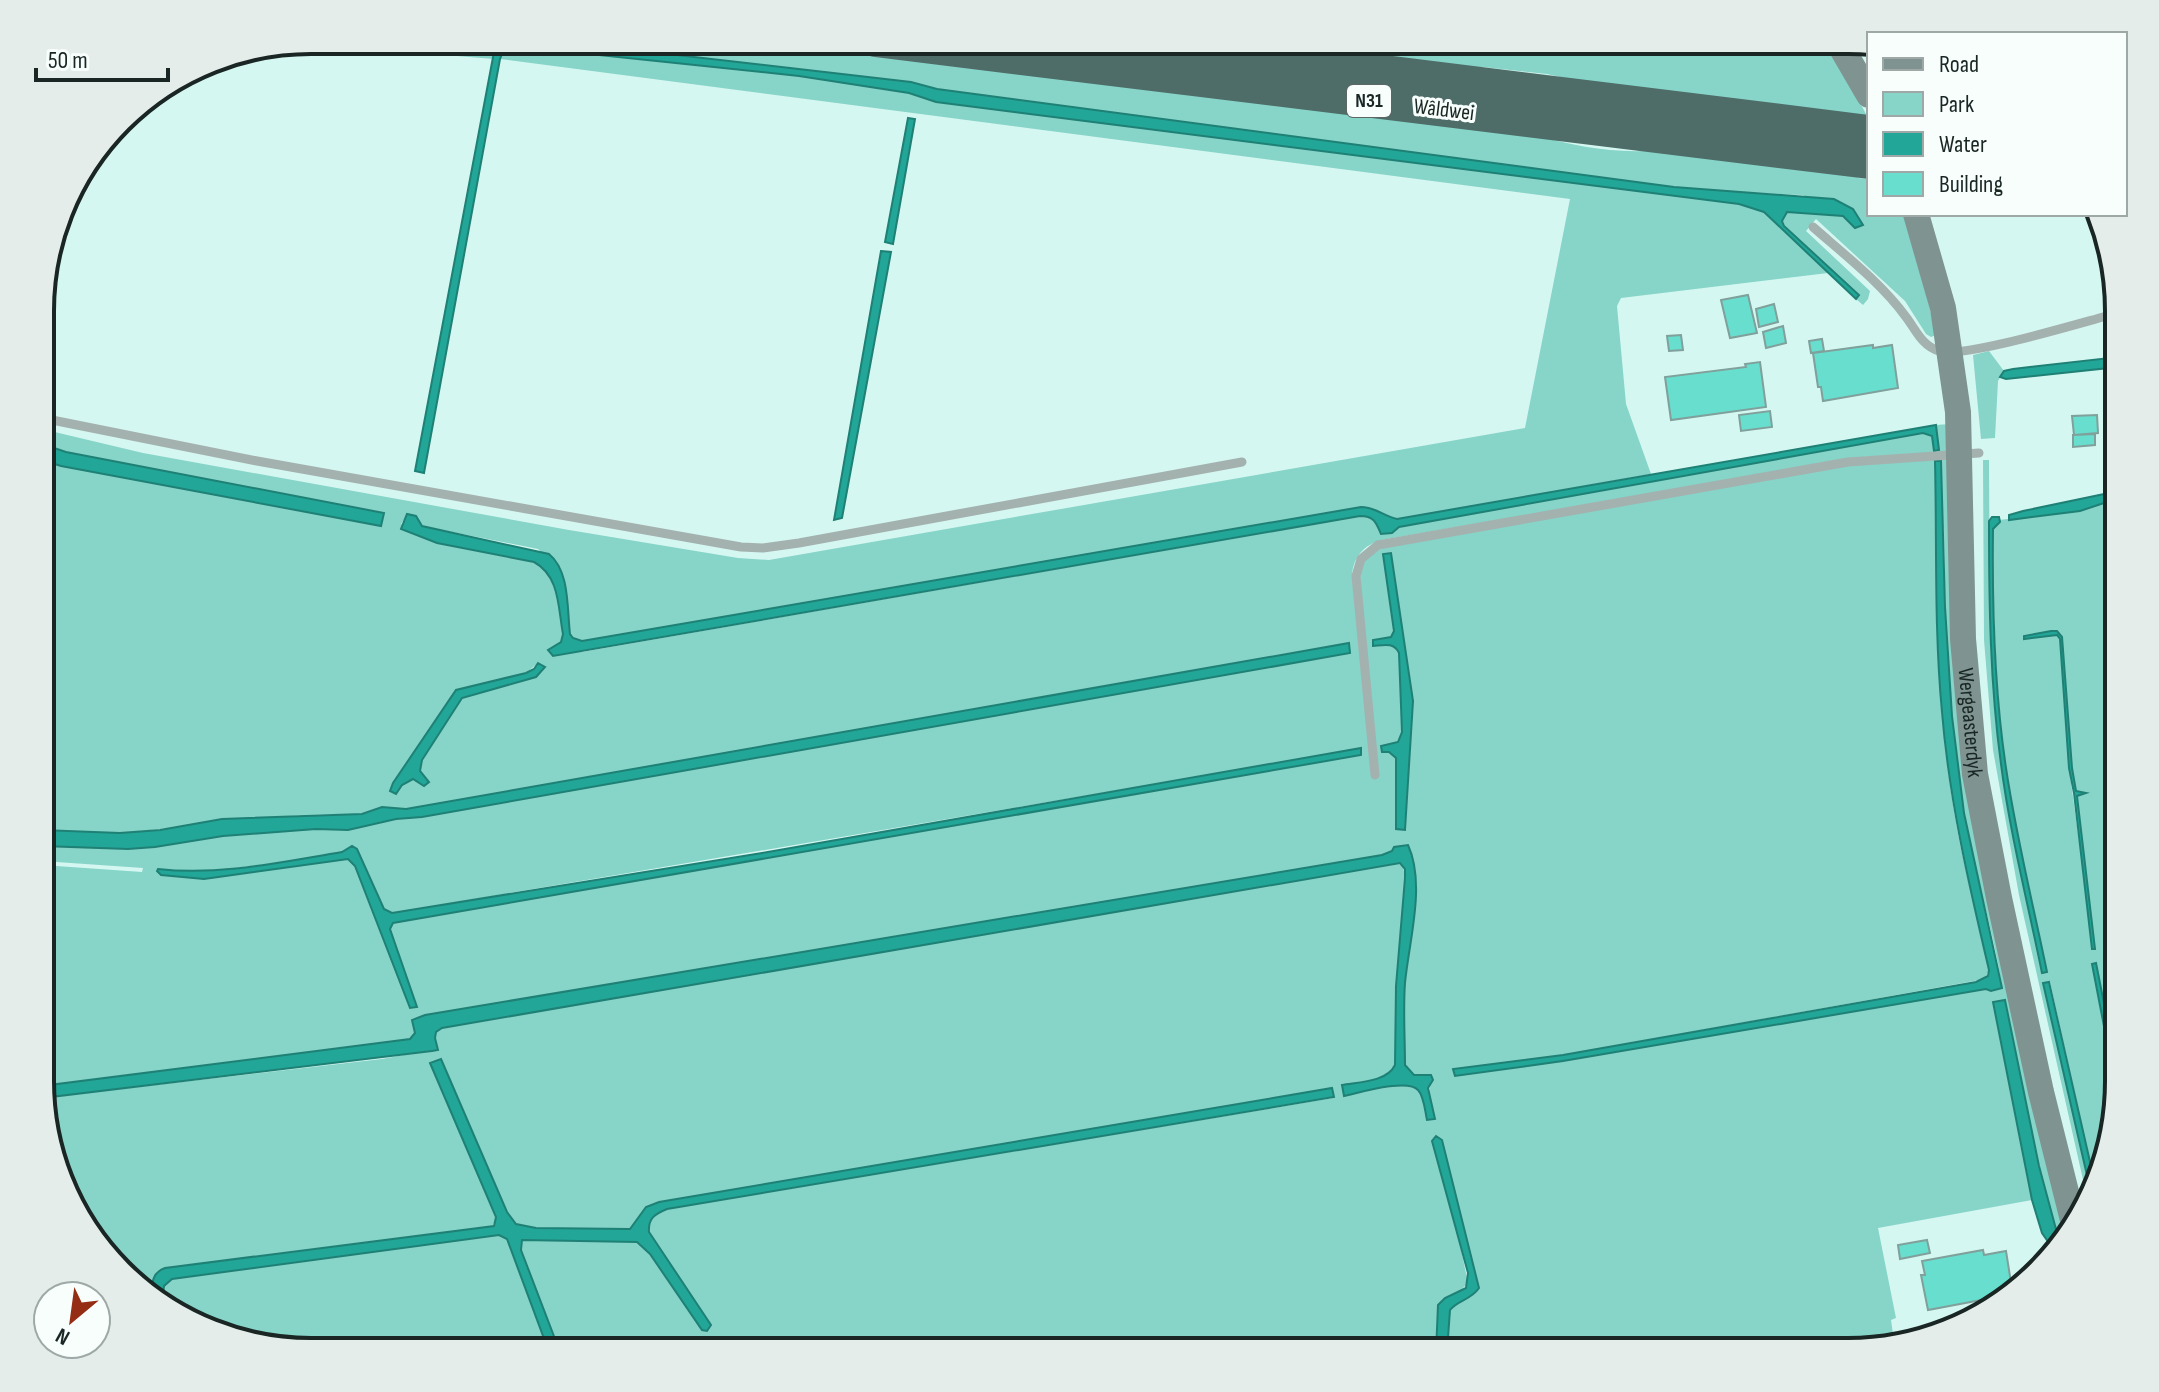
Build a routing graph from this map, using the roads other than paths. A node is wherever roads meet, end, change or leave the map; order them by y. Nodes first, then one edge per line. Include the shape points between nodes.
1 (1005, 54) edge
2 (1222, 54) edge
3 (1845, 54) edge
4 (1867, 92) edge
5 (1863, 146) edge
6 (1917, 216) edge
7 (1813, 227) dead end
8 (2104, 317) edge
9 (1951, 353) junction
10 (54, 420) edge
11 (1970, 453) junction
12 (1242, 462) dead end
13 (1375, 775) dead end
14 (2070, 1210) edge

1 - 5 highway, Wâldwei / N31
2 - 5 highway, Wâldwei / N31
3 - 4 street
6 - 9 street, Wergeasterdyk
7 - 9 lane via 1886,294 1930,347
8 - 9 lane
9 - 11 street, Wergeasterdyk
10 - 12 lane via 257,461 763,548
11 - 13 lane via 1848,462 1378,545 1361,559 1356,576
11 - 14 street, Wergeasterdyk via 1963,639 1975,774

